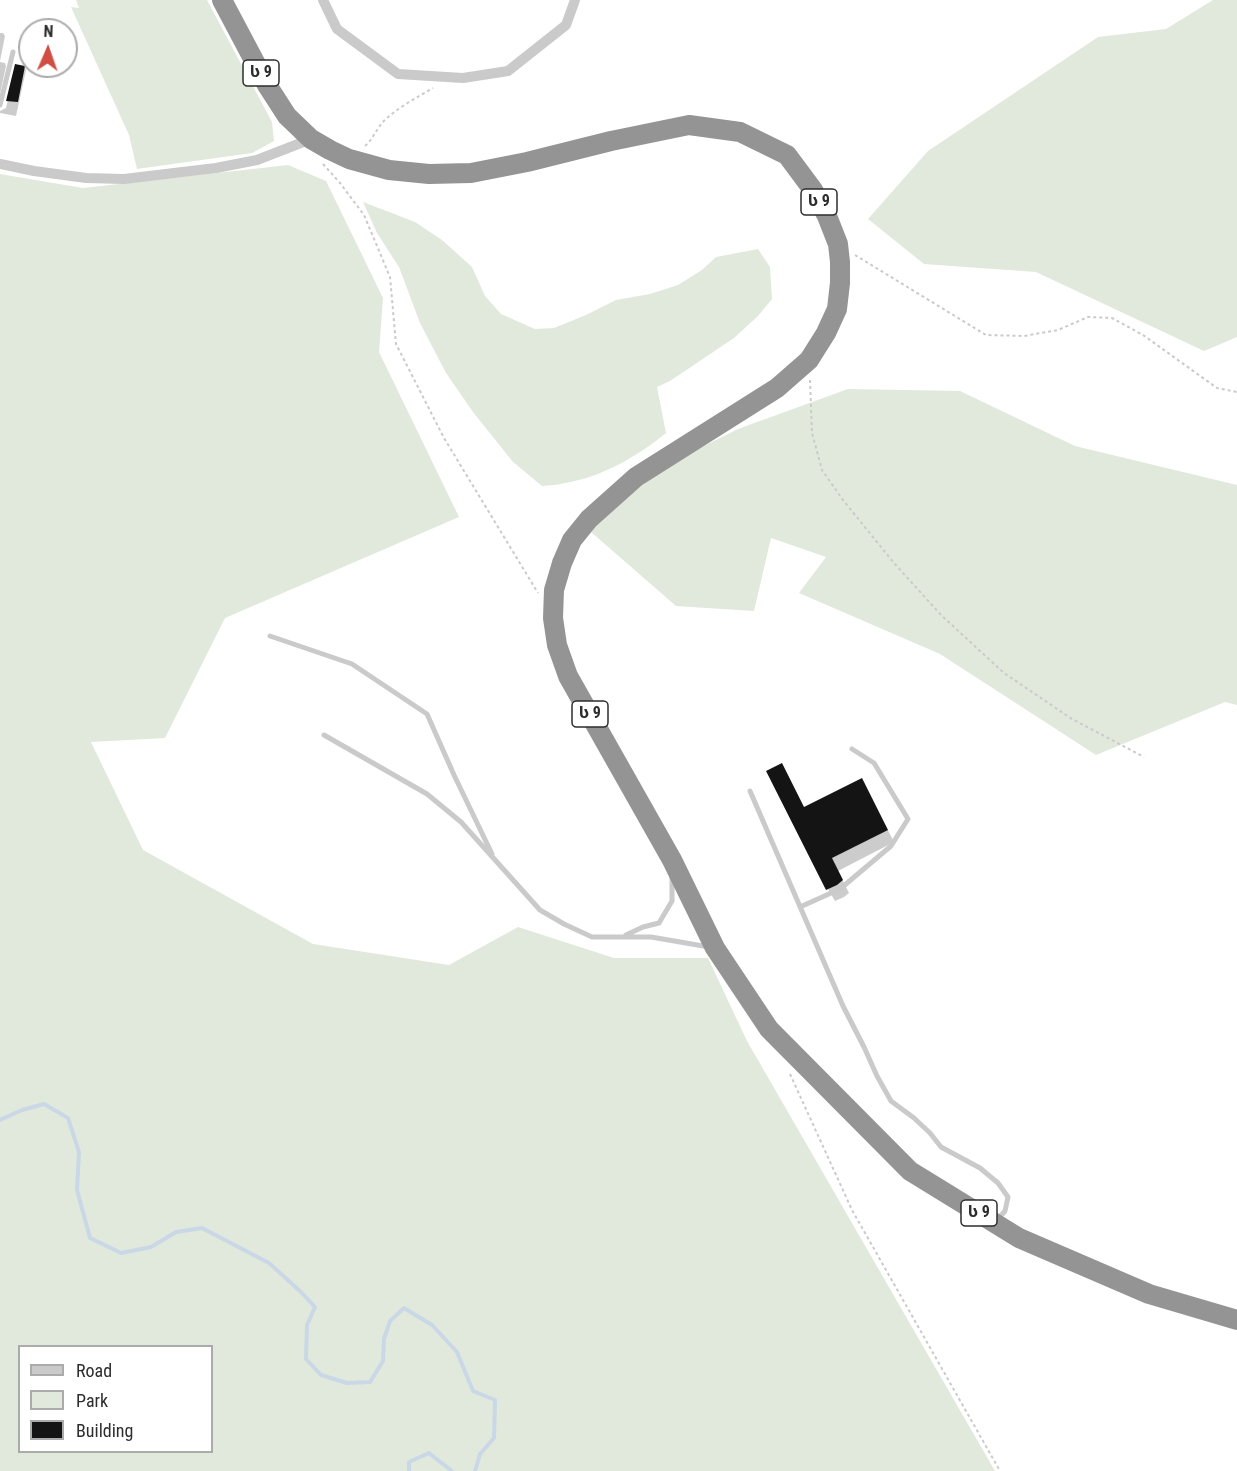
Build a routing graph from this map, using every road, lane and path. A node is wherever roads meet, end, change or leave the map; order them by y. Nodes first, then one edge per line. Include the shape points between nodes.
1 (222, 0) edge
2 (323, 0) edge
3 (575, 0) edge
4 (13, 52) dead end
5 (451, 77) junction
6 (0, 105) edge
7 (311, 139) junction
8 (349, 159) junction
9 (0, 164) edge
10 (838, 244) junction
11 (809, 360) junction
12 (1237, 392) edge
13 (553, 618) junction
14 (270, 636) dead end
15 (324, 735) dead end
16 (852, 749) dead end
17 (1144, 757) dead end
18 (750, 791) dead end
19 (495, 860) junction
20 (672, 860) junction
21 (800, 907) junction
22 (592, 937) junction
23 (715, 948) junction
24 (788, 1069) dead end
25 (995, 1223) junction
26 (1237, 1320) edge
27 (1000, 1471) edge

1 - 7 highway, ს 9 via 267,85 287,116
2 - 5 street via 338,28 398,74
3 - 5 street via 566,25 508,71
4 - 6 lane
5 - 8 path via 382,122 370,142
7 - 8 highway, ს 9
7 - 9 street via 257,160 124,179 86,178
7 - 13 path via 325,168 364,215 390,277 396,344 401,354 444,438
8 - 10 highway, ს 9 via 389,170 471,173 690,125 740,132 787,155 813,190
10 - 11 highway, ს 9 via 837,309
10 - 12 path via 986,334 1024,336 1058,330 1088,317 1112,318 1143,335 1216,388
11 - 13 highway, ს 9 via 777,388 636,477 589,519 572,540 562,562 554,590
11 - 17 path via 812,433 822,470 894,563 941,615 1004,674 1072,719
13 - 20 highway, ს 9 via 568,676
14 - 19 lane via 352,664 427,714
15 - 19 lane via 427,794 461,822
16 - 21 lane via 874,763 908,819 891,846 840,889
18 - 21 lane
19 - 22 lane via 540,910
20 - 22 lane via 672,900 659,923 624,936
20 - 23 highway, ს 9
21 - 25 lane via 843,1006 891,1101 914,1118 941,1147 980,1168 1008,1197 1005,1211
22 - 23 lane via 651,937
23 - 25 highway, ს 9 via 769,1029 910,1171
24 - 27 path via 852,1210
25 - 26 highway, ს 9 via 1019,1238 1149,1294

